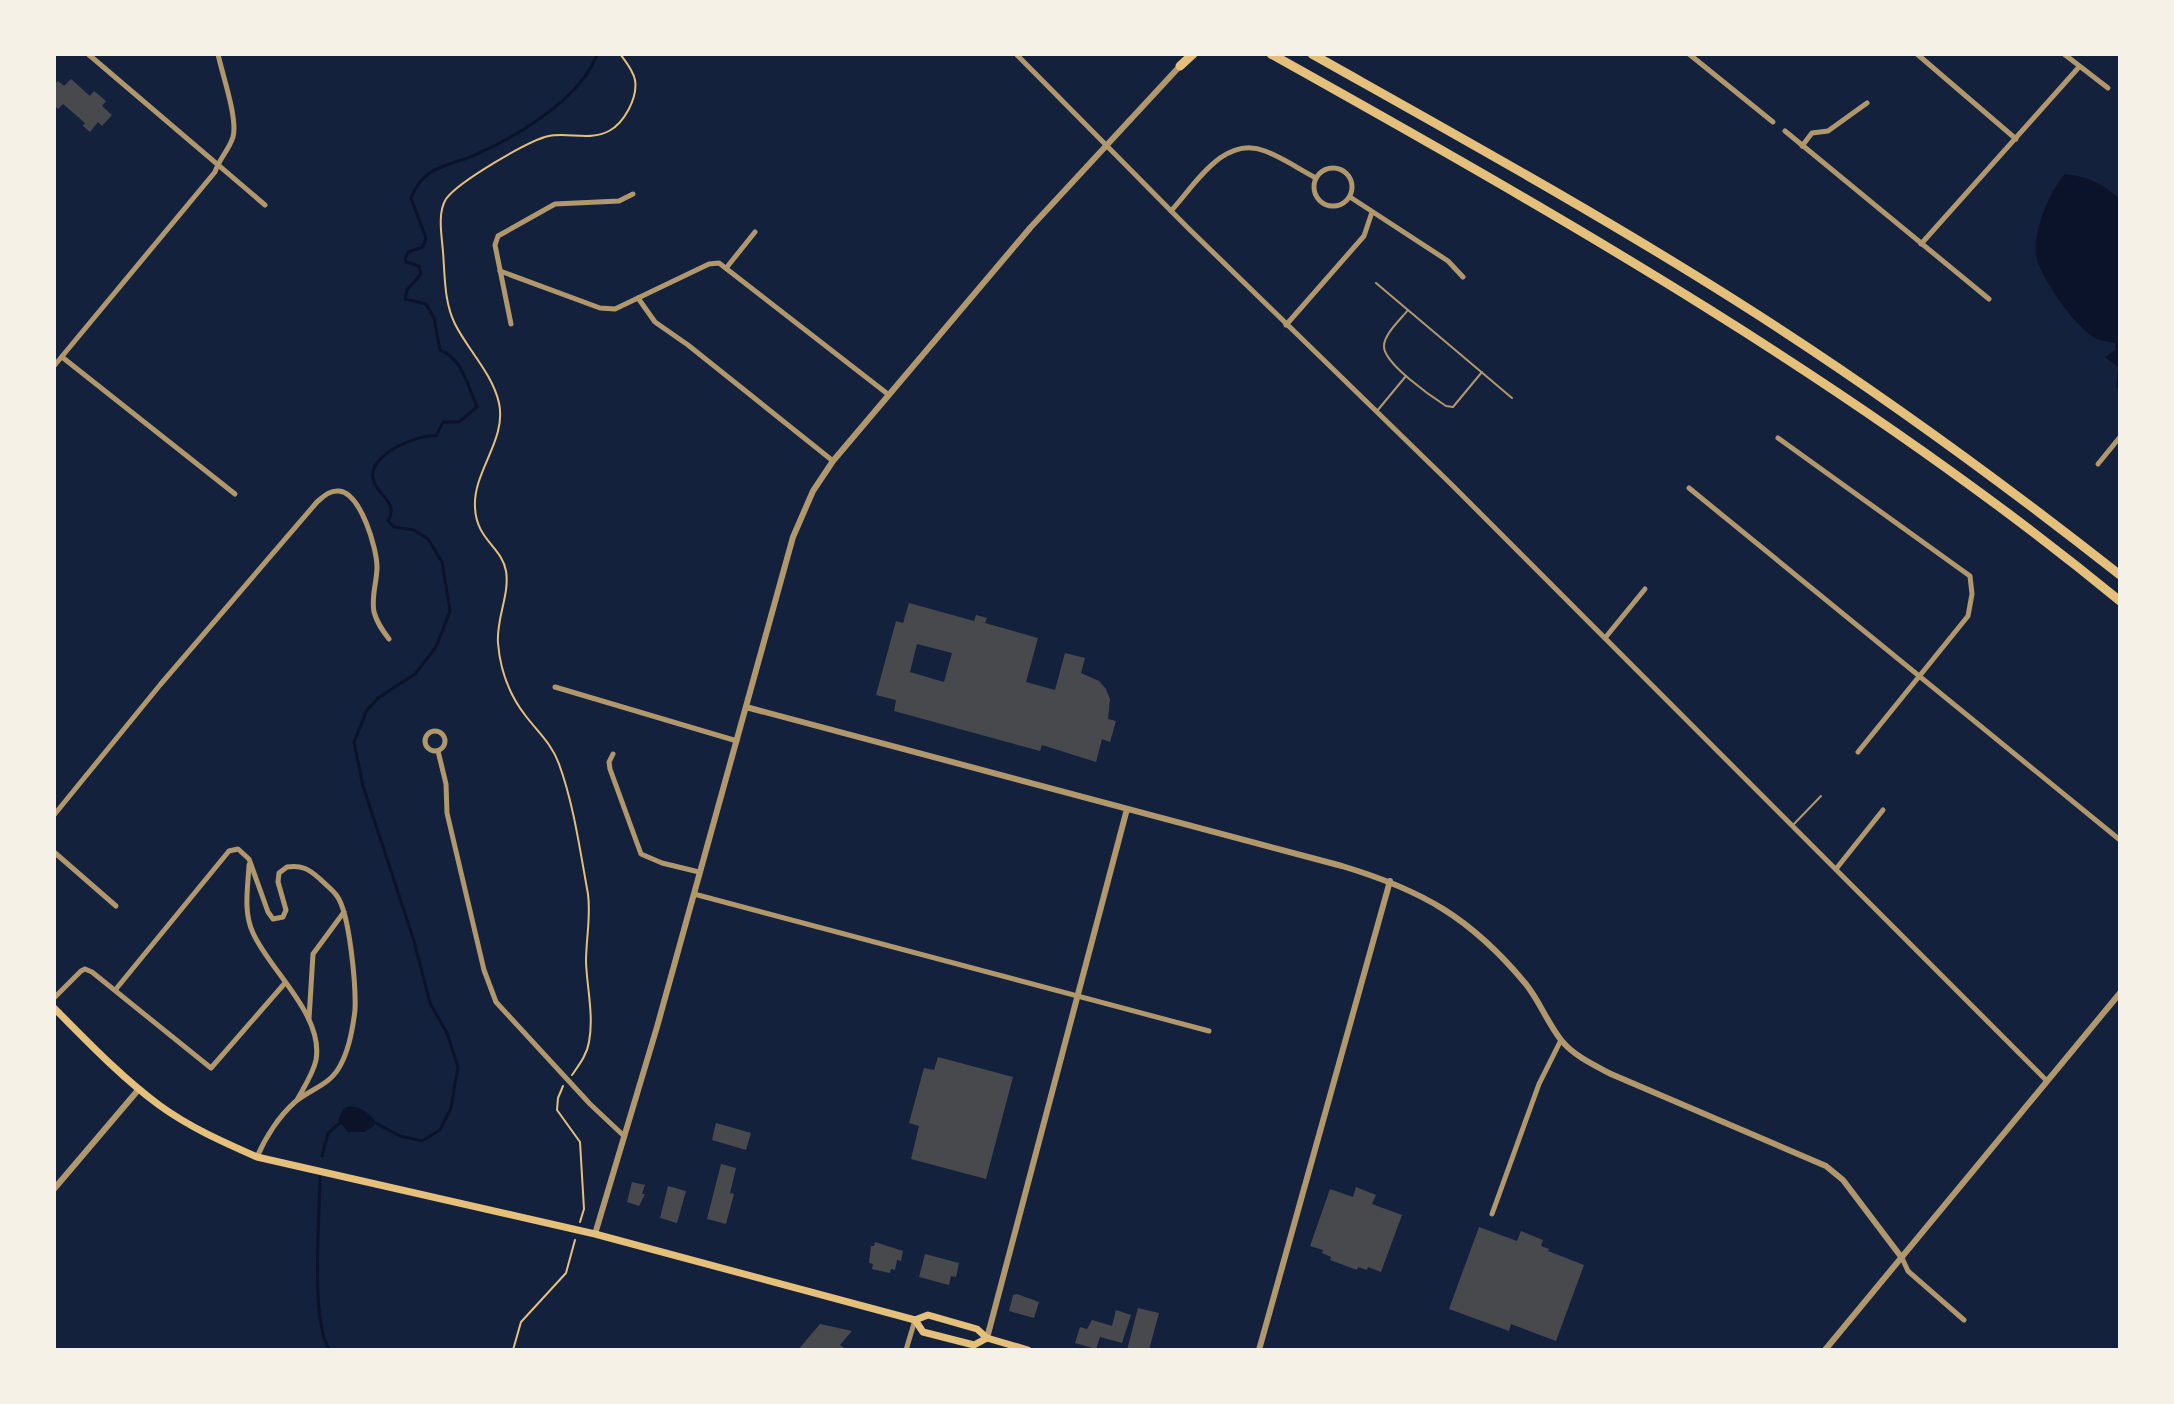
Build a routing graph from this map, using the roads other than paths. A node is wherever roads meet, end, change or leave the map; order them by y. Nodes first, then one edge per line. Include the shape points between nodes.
1 (88, 54) edge
2 (218, 54) edge
3 (1016, 54) edge
4 (1184, 54) edge
5 (1193, 54) edge
6 (1271, 54) edge
7 (1312, 54) edge
8 (1689, 54) edge
9 (1917, 54) edge
10 (2064, 54) edge
11 (1180, 66) junction
12 (2079, 67) junction
13 (2108, 88) dead end
14 (1867, 103) dead end
15 (1773, 122) dead end
16 (1785, 131) dead end
17 (2016, 140) junction
18 (1105, 145) junction
19 (1802, 146) junction
20 (217, 162) junction
21 (1316, 178) junction
22 (633, 194) dead end
23 (1350, 197) junction
24 (265, 205) dead end
25 (1171, 211) junction
26 (1372, 212) junction
27 (755, 232) dead end
28 (1921, 244) junction
29 (727, 267) junction
30 (500, 271) junction
31 (1463, 277) dead end
32 (1376, 283) dead end
33 (638, 298) junction
34 (1989, 299) dead end
35 (1408, 310) junction
36 (511, 324) dead end
37 (1286, 325) junction
38 (62, 357) junction
39 (54, 366) edge
40 (1482, 372) junction
41 (1406, 375) junction
42 (889, 395) junction
43 (1512, 398) dead end
44 (1376, 412) junction
45 (2120, 437) edge
46 (1778, 438) dead end
47 (833, 461) junction
48 (2098, 464) dead end
49 (1689, 488) dead end
50 (235, 494) dead end
51 (2120, 575) edge
52 (1645, 589) dead end
53 (2120, 601) edge
54 (1605, 638) junction
55 (389, 639) dead end
56 (1921, 678) junction
57 (555, 687) dead end
58 (746, 707) junction
59 (737, 741) junction
60 (438, 751) junction
61 (1858, 752) dead end
62 (613, 754) dead end
63 (1821, 796) dead end
64 (1127, 809) junction
65 (1883, 810) dead end
66 (54, 815) edge
67 (1793, 826) junction
68 (2120, 840) edge
69 (54, 852) edge
70 (249, 859) junction
71 (1836, 869) junction
72 (699, 872) junction
73 (1390, 881) junction
74 (694, 894) junction
75 (116, 906) dead end
76 (345, 911) junction
77 (285, 983) junction
78 (116, 989) junction
79 (2120, 993) edge
80 (1078, 994) junction
81 (54, 998) edge
82 (54, 1008) edge
83 (309, 1020) junction
84 (1209, 1031) dead end
85 (1561, 1040) junction
86 (2047, 1081) junction
87 (139, 1089) junction
88 (297, 1101) junction
89 (624, 1136) junction
90 (257, 1157) junction
91 (54, 1189) edge
92 (1492, 1214) dead end
93 (595, 1234) junction
94 (1902, 1258) junction
95 (915, 1320) junction
96 (1964, 1320) dead end
97 (987, 1338) junction
98 (906, 1350) edge
99 (1028, 1350) edge
100 (1259, 1350) edge
101 (1825, 1350) edge

1 - 20 street
2 - 20 street via 233,135
3 - 18 street
4 - 11 highway
5 - 11 highway
6 - 53 highway via 1571,223 1746,331 1945,467
7 - 51 highway via 1743,306 1944,442
8 - 15 street
9 - 17 street
10 - 12 street
11 - 18 street
12 - 13 street
12 - 17 street
14 - 19 street via 1828,131 1812,133
16 - 19 street
17 - 28 street
18 - 25 street
18 - 42 street
19 - 28 street
20 - 24 street
20 - 38 street via 215,172
21 - 23 street via 1314,190 1322,203 1336,207
21 - 23 street via 1328,168 1344,171 1352,184
21 - 25 street via 1263,149 1239,148 1222,155
22 - 30 street via 619,201 555,204 501,233 495,245
23 - 26 street
25 - 37 street
26 - 31 street via 1448,261
26 - 37 street via 1364,236
27 - 29 street
28 - 34 street
29 - 33 street via 709,264
29 - 42 street
30 - 33 street via 600,308 615,309
30 - 36 street
32 - 35 lane
33 - 47 street via 655,322
35 - 40 lane
35 - 41 lane via 1383,346
37 - 44 street
38 - 39 street
38 - 50 street
40 - 41 lane via 1453,407
40 - 43 lane
41 - 44 lane
42 - 47 street
44 - 54 street
45 - 48 street
46 - 56 street via 1970,576 1968,616
47 - 58 street via 797,524
49 - 56 street
52 - 54 street
54 - 67 street
55 - 66 street via 374,610 377,568 363,515 349,495 328,493
56 - 61 street
56 - 68 street
57 - 59 street
58 - 59 street
58 - 64 street
59 - 72 street
60 - 60 street via 444,736 432,731 425,742
60 - 89 street via 447,813 488,985 506,1015
62 - 72 street via 610,769 641,854
63 - 67 lane
64 - 73 street
64 - 80 street
65 - 71 street
67 - 71 street
69 - 75 street
70 - 76 street via 273,919 283,917 286,910 278,882 287,867 308,868 337,895
70 - 77 street via 252,932
70 - 78 street via 238,849 229,851
71 - 86 street
72 - 74 street
73 - 85 street via 1426,897 1481,938 1527,984
73 - 100 street
74 - 80 street
74 - 89 street
76 - 83 street via 313,954
76 - 88 street via 355,1011 347,1049 334,1076
77 - 78 street via 211,1068
77 - 83 street
78 - 81 street via 85,969
79 - 86 street
80 - 84 street
80 - 97 street
82 - 87 main road
83 - 88 street via 315,1062
85 - 92 street via 1539,1084
85 - 94 street via 1611,1074 1826,1166 1843,1180
86 - 94 street
87 - 90 main road via 187,1123
87 - 91 street
88 - 90 street
89 - 93 street
90 - 93 main road
93 - 95 main road
94 - 96 street via 1908,1271
94 - 101 street
95 - 97 main road via 928,1315 977,1329
95 - 97 main road via 923,1332 974,1345
95 - 98 street
97 - 99 main road

